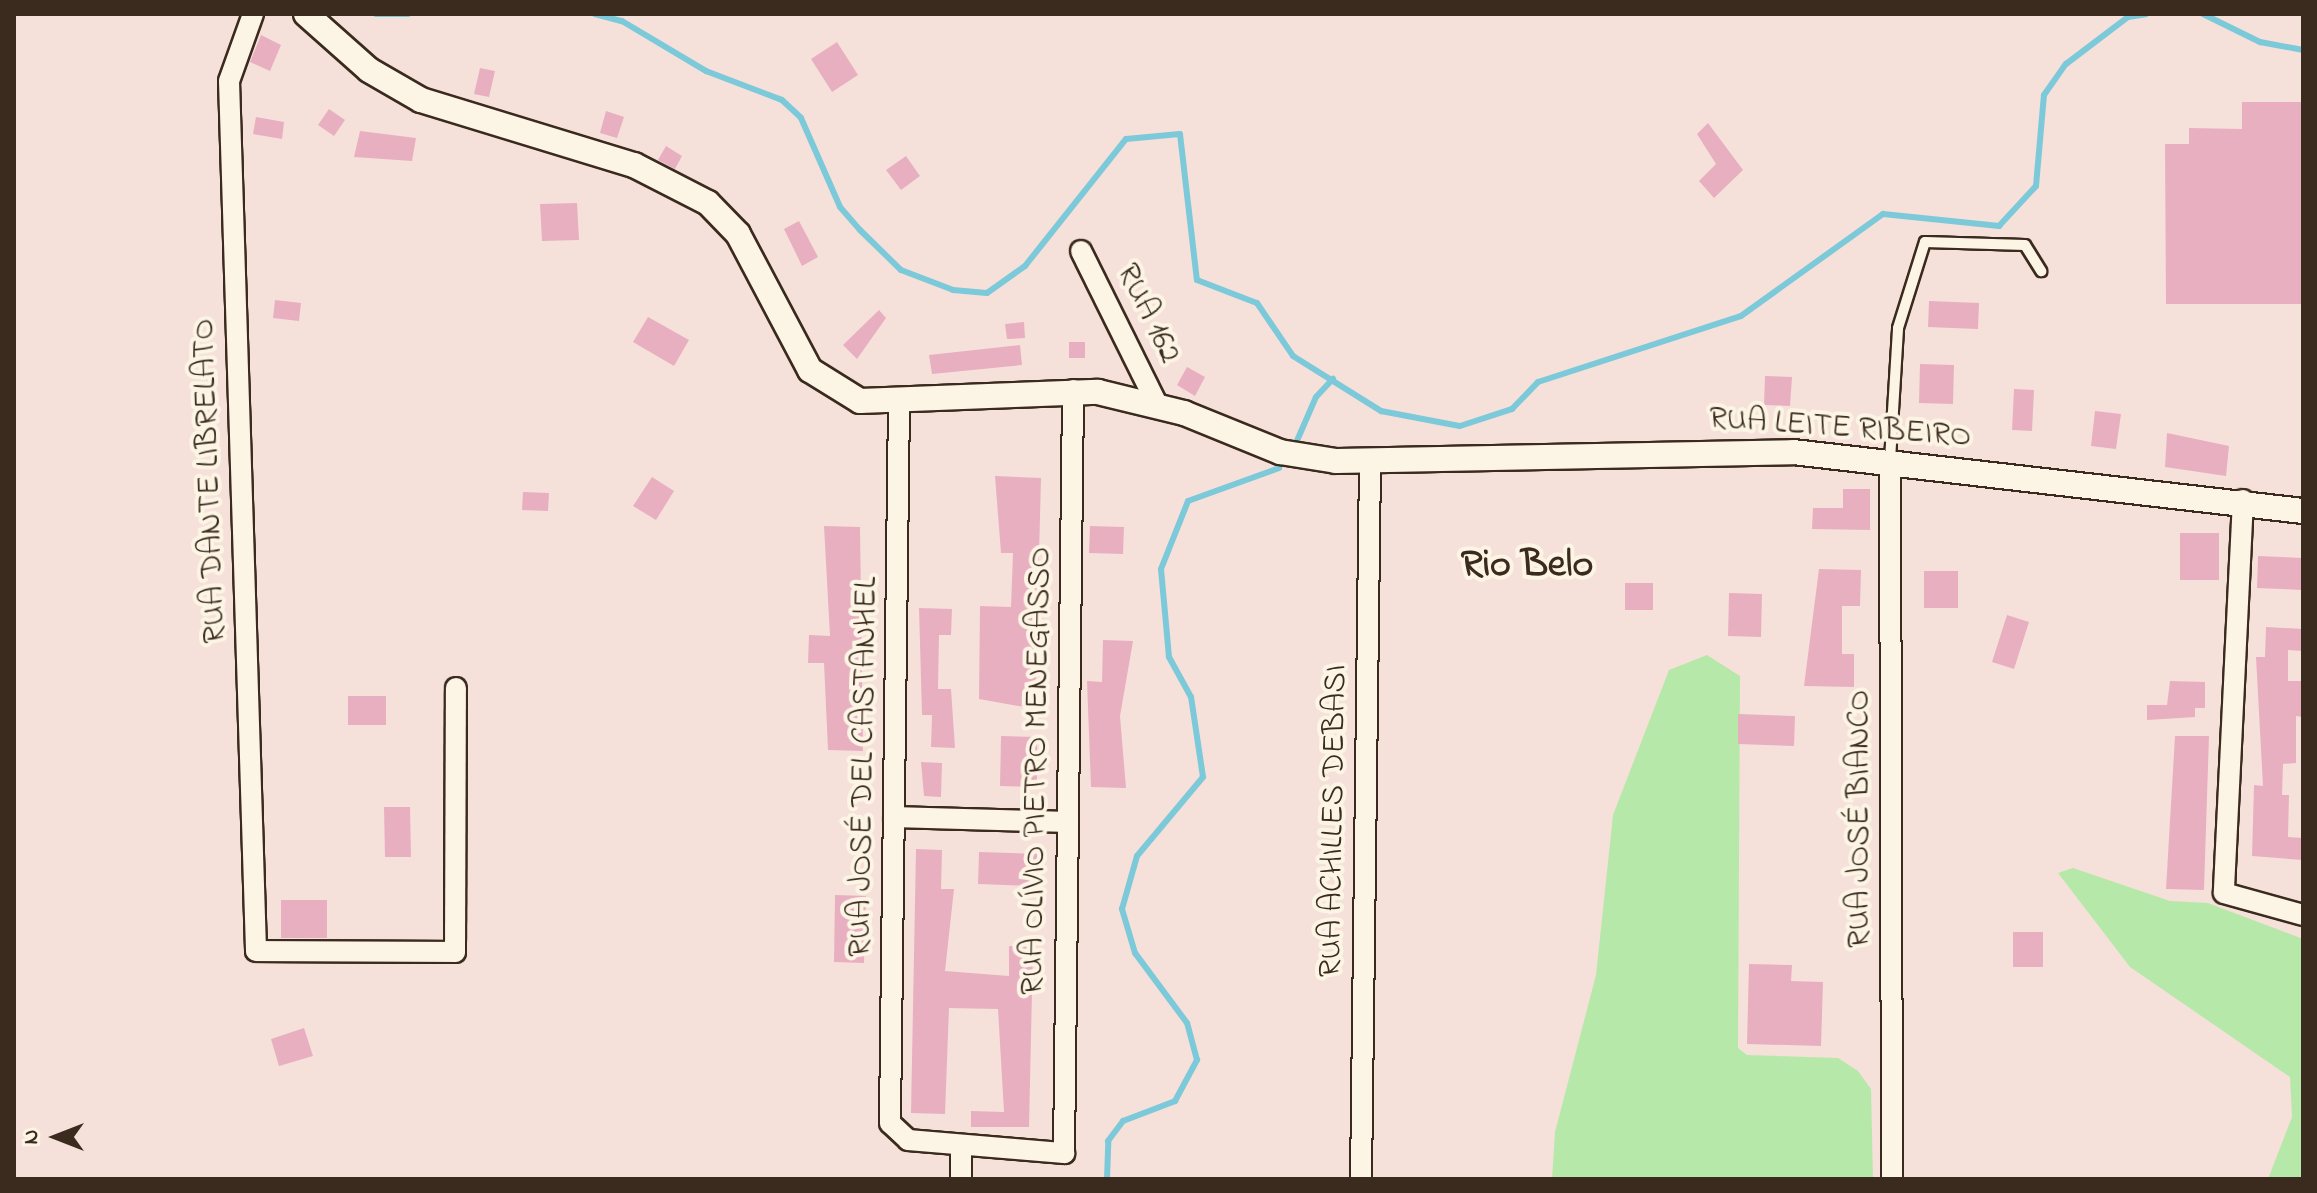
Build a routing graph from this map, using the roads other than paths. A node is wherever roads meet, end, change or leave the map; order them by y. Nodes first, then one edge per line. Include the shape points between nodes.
1 (253, 14) edge
2 (306, 14) edge
3 (1081, 251) dead end
4 (2041, 271) dead end
5 (1073, 390) junction
6 (899, 402) junction
7 (1157, 404) junction
8 (1890, 460) junction
9 (1370, 463) junction
10 (2243, 500) junction
11 (2303, 511) edge
12 (456, 688) dead end
13 (894, 817) junction
14 (1068, 822) junction
15 (2303, 915) edge
16 (961, 1145) junction
17 (1892, 1178) edge
18 (961, 1179) edge
19 (1361, 1179) edge

1 - 12 street, RUA DANTE LIBRELATO via 229,81 256,951 455,952
2 - 6 street, RUA LEITE RIBEIRO via 369,70 421,100 634,165 708,203 738,234 810,370 844,396
3 - 7 street, RUA 162
4 - 8 lane via 2025,245 1925,242 1898,328
5 - 6 street, RUA LEITE RIBEIRO
5 - 7 street, RUA LEITE RIBEIRO
5 - 14 street, RUA OLÍVIO PIETRO MENEGASSO
6 - 13 street, RUA JOSÉ DEL CASTANHEL
7 - 9 street, RUA LEITE RIBEIRO via 1280,452
8 - 9 street, RUA LEITE RIBEIRO via 1744,451
8 - 10 street, RUA LEITE RIBEIRO
8 - 17 street, RUA JOSÉ BIANCO
9 - 19 street, RUA ACHILLES DEBASI
10 - 11 street, RUA LEITE RIBEIRO
10 - 15 street via 2224,893
13 - 14 street
13 - 16 street, RUA JOSÉ DEL CASTANHEL via 893,1133
14 - 16 street, RUA OLÍVIO PIETRO MENEGASSO via 1064,1153
16 - 18 street

